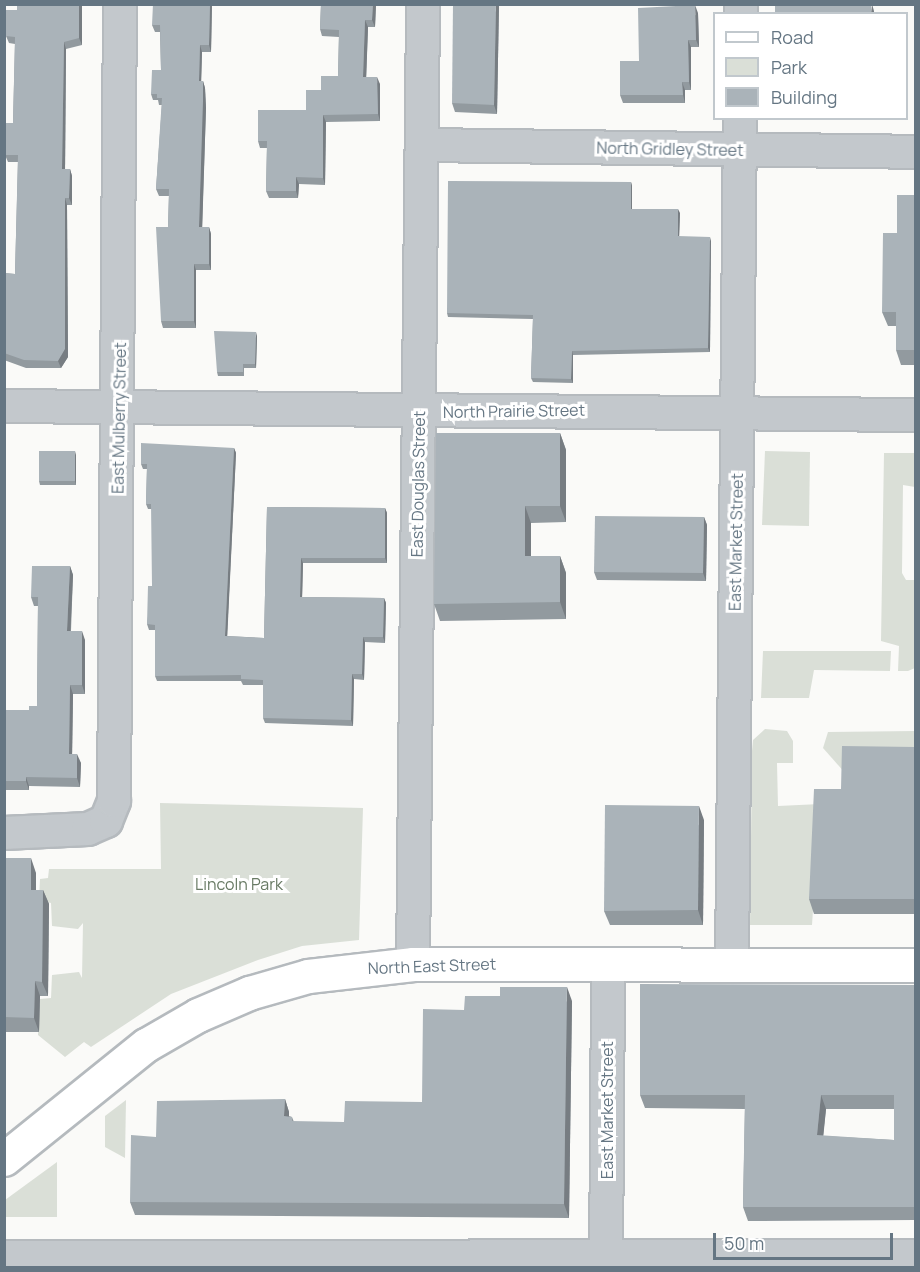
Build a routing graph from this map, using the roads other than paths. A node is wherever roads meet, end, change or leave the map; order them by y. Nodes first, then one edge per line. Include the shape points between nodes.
1 (120, 4) edge
2 (423, 4) edge
3 (740, 120) edge
4 (424, 145) junction
5 (740, 150) junction
6 (915, 152) edge
7 (4, 406) edge
8 (118, 407) junction
9 (419, 412) junction
10 (737, 412) junction
11 (915, 416) edge
12 (4, 832) edge
13 (413, 964) junction
14 (608, 965) junction
15 (915, 965) edge
16 (732, 966) junction
17 (4, 1159) edge
18 (915, 1256) edge
19 (4, 1257) edge
20 (606, 1261) edge
21 (170, 1263) edge

1 - 8 street, East Mulberry Street
2 - 4 street, East Douglas Street
3 - 5 street, East Market Street
4 - 5 street, North Gridley Street
4 - 9 street, East Douglas Street
5 - 6 street, North Gridley Street
5 - 10 street, East Market Street
7 - 8 street, North Prairie Street
8 - 9 street, North Prairie Street
8 - 12 street, East Mulberry Street via 116,784 110,814 99,825 62,833
9 - 10 street, North Prairie Street
9 - 13 street, East Douglas Street
10 - 11 street, North Prairie Street
10 - 16 street, East Market Street
13 - 14 main road, North East Street
13 - 17 main road, North East Street via 308,976 249,993 198,1015 105,1075
14 - 16 main road, North East Street
14 - 20 street, East Market Street
15 - 16 main road, North East Street
18 - 20 street
19 - 21 street
20 - 21 street via 317,1253

